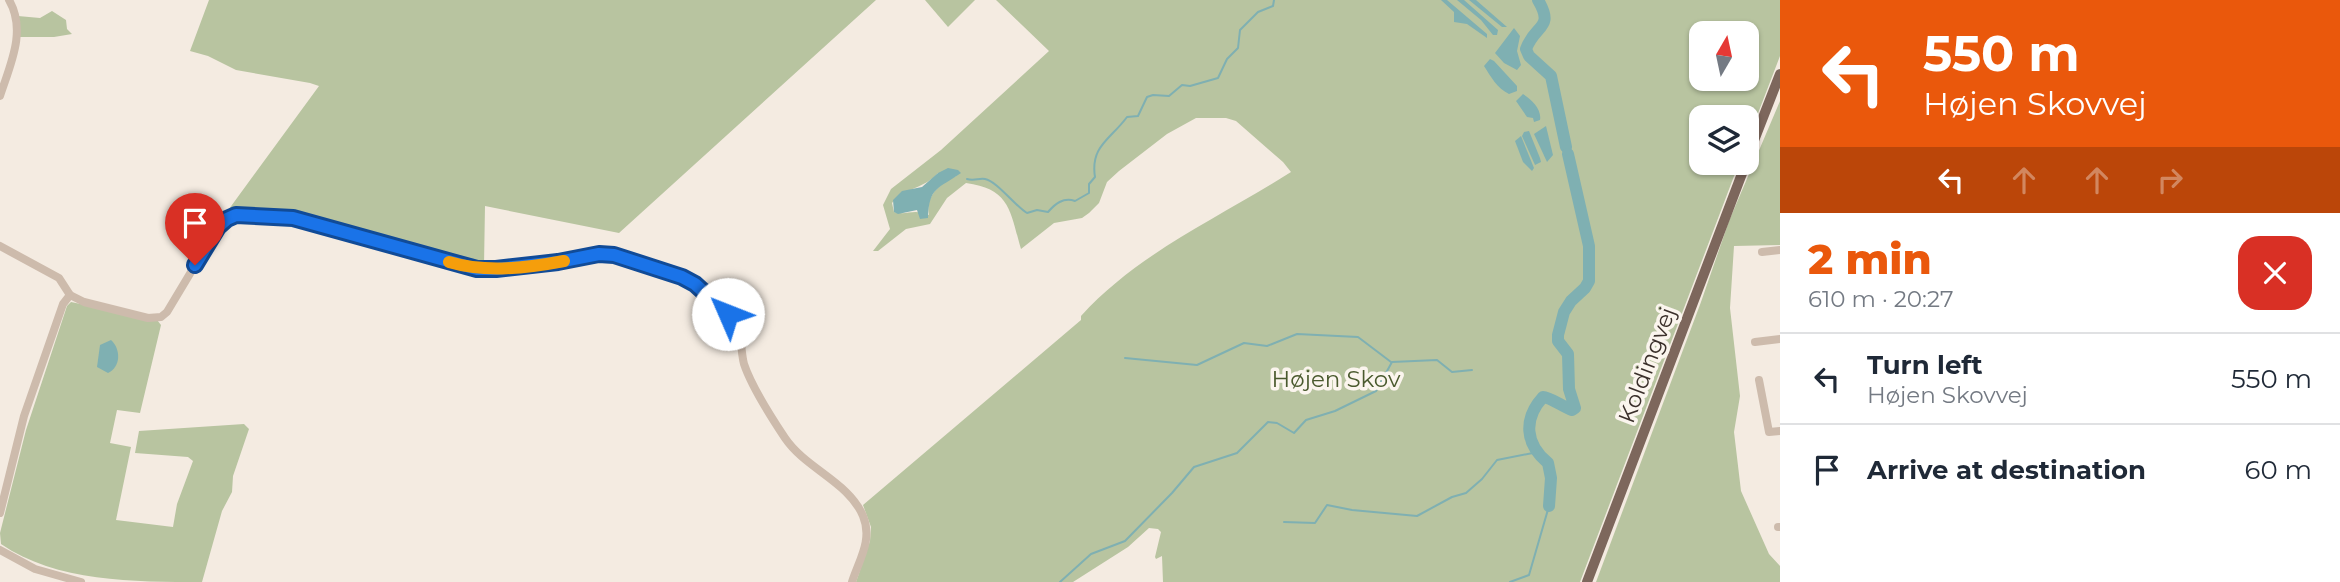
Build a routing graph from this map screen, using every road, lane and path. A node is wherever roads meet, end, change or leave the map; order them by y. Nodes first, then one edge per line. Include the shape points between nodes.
1 (9, 0) edge
2 (1780, 74) edge
3 (1780, 81) edge
4 (1774, 93) junction
5 (0, 96) edge
6 (1759, 130) edge
7 (1741, 175) edge
8 (0, 246) edge
9 (1780, 250) edge
10 (1762, 252) dead end
11 (70, 295) junction
12 (1780, 339) edge
13 (1755, 342) dead end
14 (1759, 380) dead end
15 (1780, 431) edge
16 (0, 513) edge
17 (0, 550) edge
18 (81, 582) edge
19 (852, 582) edge
20 (1587, 582) edge

1 - 5 street via 17,19 17,36
2 - 4 main road, Koldingvej
3 - 4 main road, Koldingvej
4 - 6 main road, Koldingvej
7 - 20 main road, Koldingvej
8 - 11 street via 58,278
9 - 10 street
11 - 16 street via 24,415
11 - 19 street via 148,318 161,317 218,227 236,215 293,218 477,269 599,254 627,258 682,277 728,314 737,329 744,364 786,439 859,508 867,530 866,544
12 - 13 street
14 - 15 street via 1769,432
17 - 18 street via 35,569

